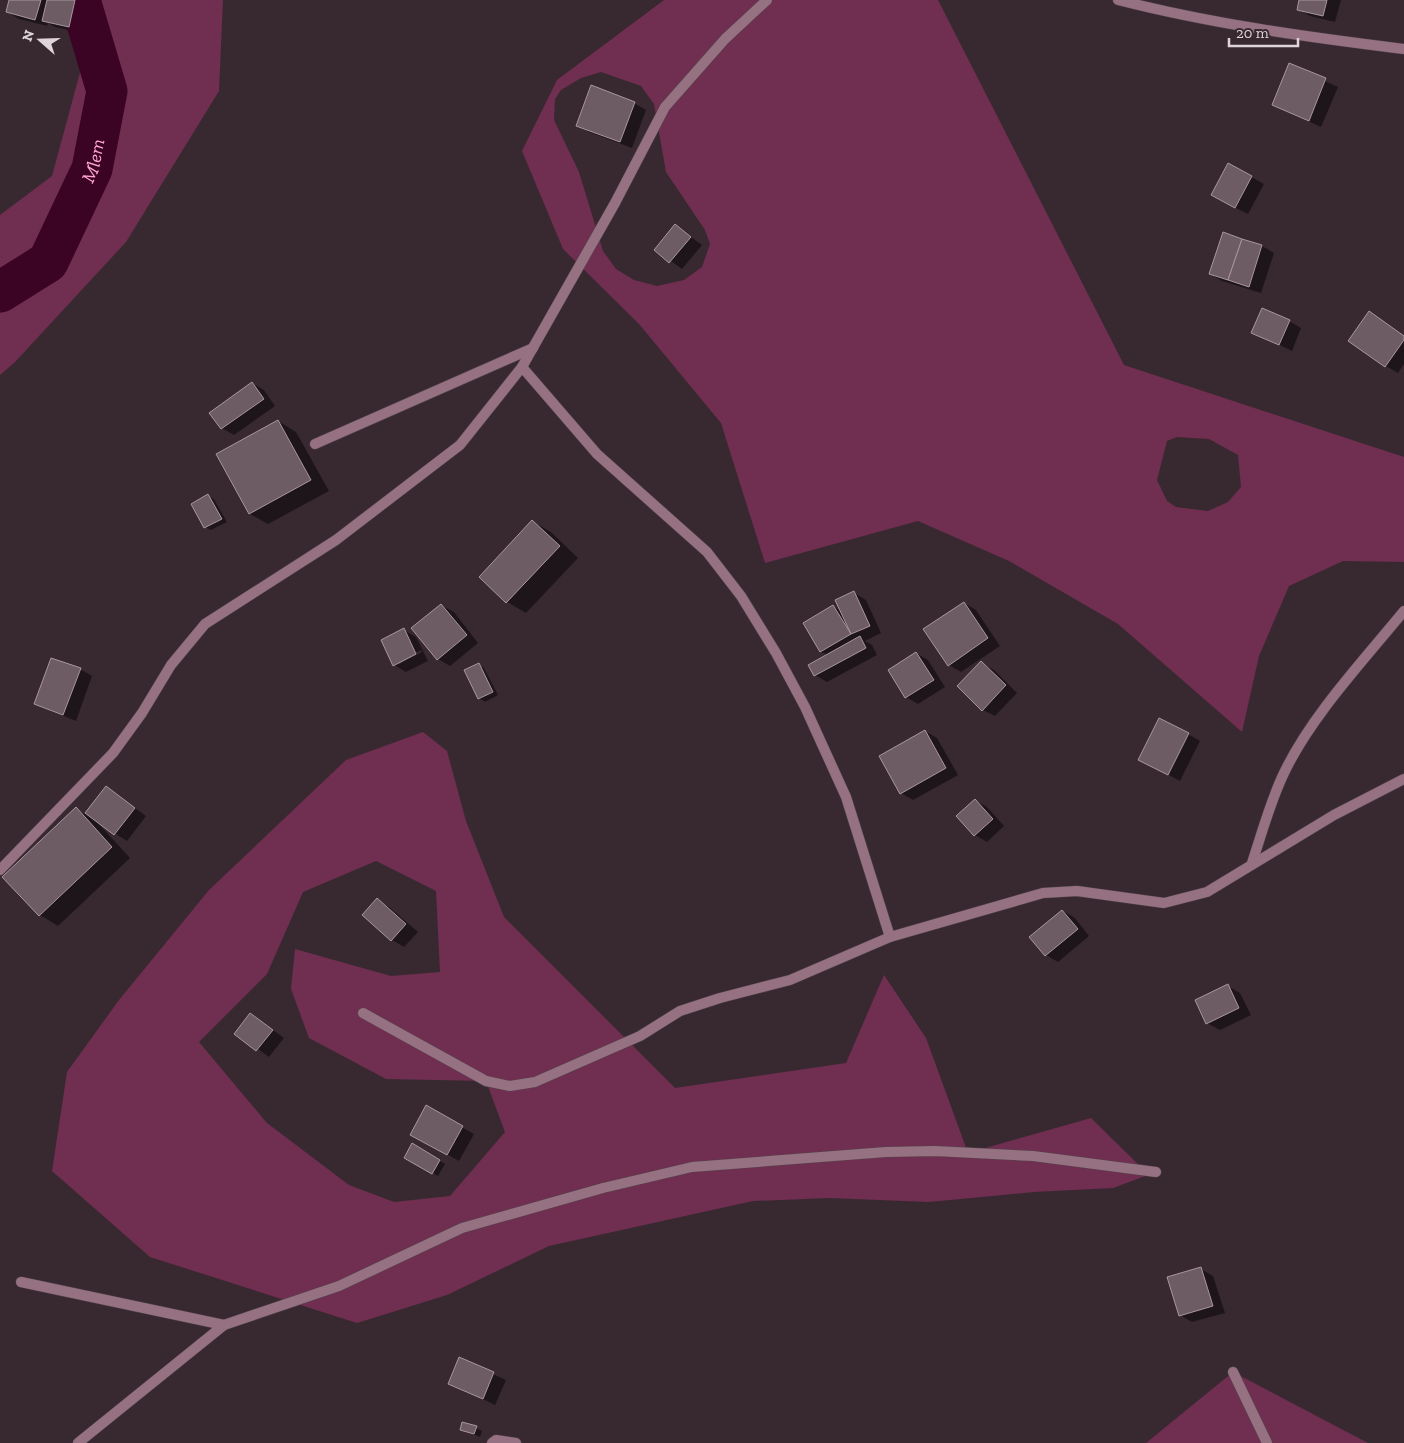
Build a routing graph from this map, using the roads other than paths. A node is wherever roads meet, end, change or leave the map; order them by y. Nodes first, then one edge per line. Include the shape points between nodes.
1 (767, 0) edge
2 (1118, 0) edge
3 (1404, 49) edge
4 (533, 348) junction
5 (522, 367) junction
6 (315, 444) dead end
7 (1404, 610) edge
8 (1404, 779) edge
9 (1252, 863) junction
10 (0, 870) edge
11 (890, 937) junction
12 (363, 1013) dead end
13 (1156, 1172) dead end
14 (21, 1282) dead end
15 (224, 1325) junction
16 (1233, 1372) dead end
17 (78, 1443) edge
18 (492, 1443) edge
19 (516, 1443) edge
20 (1267, 1443) edge

1 - 4 street via 725,39 665,107
2 - 3 street via 1250,28
4 - 5 street
4 - 6 street
5 - 10 street via 460,445 336,540 205,624 171,665 113,753
5 - 11 street via 597,454 707,552 740,596 805,707 846,797
7 - 9 street via 1304,738 1277,790
8 - 9 street
9 - 11 street via 1208,892 1183,900 1164,903 1077,891 1043,892
11 - 12 street via 790,980 680,1011 640,1036 535,1082 510,1086 486,1081
13 - 15 street via 1033,1156 935,1151 692,1166 462,1228 339,1286
14 - 15 street
15 - 17 street
16 - 20 street
18 - 19 street via 496,1440

